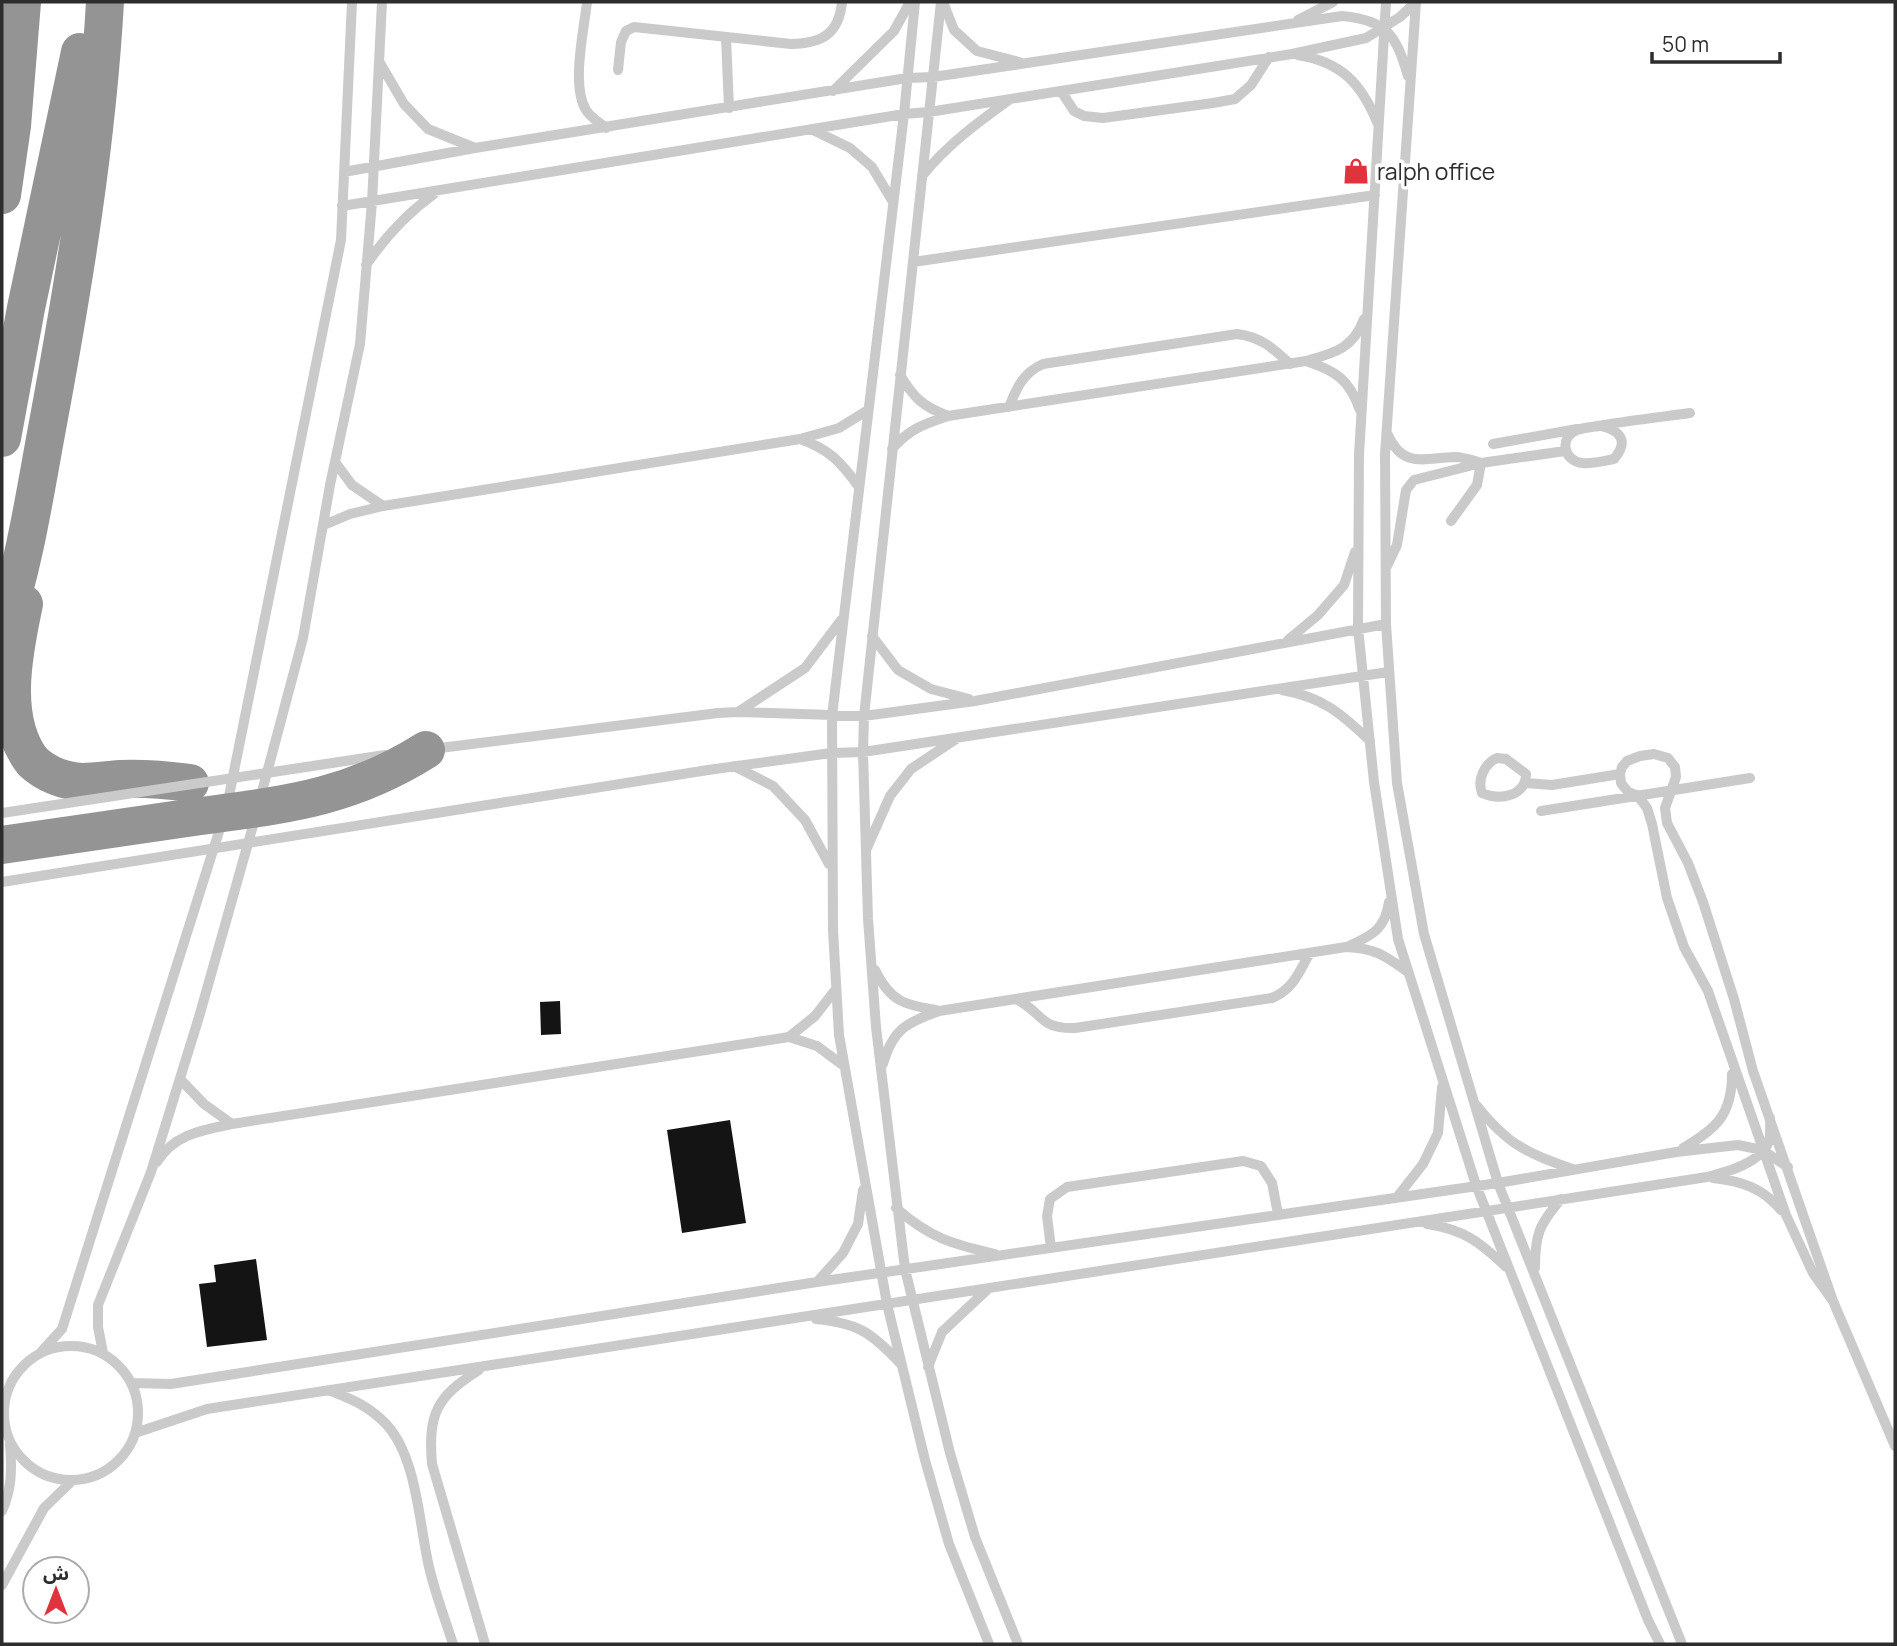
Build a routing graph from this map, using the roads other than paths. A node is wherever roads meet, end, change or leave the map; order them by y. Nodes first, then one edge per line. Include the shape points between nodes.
1 (22, 2) edge
2 (89, 2) edge
3 (105, 2) edge
4 (352, 2) edge
5 (587, 2) edge
6 (842, 2) edge
7 (912, 2) edge
8 (942, 2) edge
9 (1333, 2) edge
10 (1386, 2) edge
11 (1416, 2) edge
12 (382, 3) edge
13 (1290, 24) junction
14 (1384, 26) junction
15 (726, 37) junction
16 (1292, 54) junction
17 (1269, 57) junction
18 (380, 63) junction
19 (1025, 63) junction
20 (618, 70) dead end
21 (933, 77) junction
22 (907, 78) junction
23 (1410, 84) junction
24 (832, 91) junction
25 (1061, 91) junction
26 (1011, 99) junction
27 (729, 108) junction
28 (929, 112) junction
29 (904, 114) junction
30 (1380, 127) junction
31 (606, 128) junction
32 (811, 129) junction
33 (475, 148) junction
34 (373, 168) junction
35 (344, 172) junction
36 (922, 176) junction
37 (437, 192) junction
38 (2, 195) edge
39 (1375, 195) junction
40 (372, 202) junction
41 (893, 202) junction
42 (342, 206) junction
43 (913, 262) junction
44 (365, 267) junction
45 (1368, 306) junction
46 (1306, 362) junction
47 (1290, 364) junction
48 (901, 375) junction
49 (1009, 407) junction
50 (869, 410) junction
51 (1690, 413) dead end
52 (1362, 414) junction
53 (948, 416) junction
54 (1601, 426) junction
55 (1580, 429) junction
56 (1387, 433) junction
57 (2, 438) edge
58 (800, 439) junction
59 (1493, 444) dead end
60 (892, 449) junction
61 (1565, 451) junction
62 (335, 462) junction
63 (1481, 463) junction
64 (39, 469) junction
65 (859, 487) junction
66 (383, 506) junction
67 (1451, 521) dead end
68 (324, 525) junction
69 (1359, 543) junction
70 (1386, 569) junction
71 (844, 617) junction
72 (1386, 624) junction
73 (1358, 628) junction
74 (2, 630) edge
75 (872, 636) junction
76 (1285, 642) junction
77 (1388, 672) junction
78 (1363, 674) junction
79 (1272, 688) junction
80 (975, 701) junction
81 (737, 712) junction
82 (832, 716) junction
83 (864, 716) junction
84 (959, 737) junction
85 (1370, 741) junction
86 (426, 750) junction
87 (863, 752) junction
88 (831, 753) junction
89 (734, 766) junction
90 (1620, 774) junction
91 (1750, 778) dead end
92 (190, 783) junction
93 (1526, 783) junction
94 (1672, 790) junction
95 (1638, 796) junction
96 (1541, 811) dead end
97 (2, 813) edge
98 (2, 845) edge
99 (866, 851) junction
100 (831, 868) junction
101 (2, 882) edge
102 (1391, 893) junction
103 (1346, 947) junction
104 (1310, 953) junction
105 (872, 962) junction
106 (1408, 972) junction
107 (836, 989) junction
108 (1016, 999) junction
109 (939, 1011) junction
110 (789, 1037) junction
111 (1732, 1065) junction
112 (844, 1066) junction
113 (881, 1070) junction
114 (180, 1079) junction
115 (1443, 1081) junction
116 (1474, 1102) junction
117 (1770, 1118) junction
118 (232, 1124) junction
119 (1762, 1150) junction
120 (1676, 1152) junction
121 (1788, 1167) junction
122 (1575, 1170) junction
123 (151, 1172) junction
124 (1707, 1177) junction
125 (864, 1180) junction
126 (1498, 1183) junction
127 (1476, 1185) junction
128 (1398, 1196) junction
129 (1561, 1199) junction
130 (1508, 1207) junction
131 (896, 1208) junction
132 (1486, 1211) junction
133 (1278, 1214) junction
134 (1786, 1215) junction
135 (1414, 1222) junction
136 (1051, 1248) junction
137 (1001, 1255) junction
138 (905, 1269) junction
139 (1510, 1271) junction
140 (881, 1273) junction
141 (1535, 1277) junction
142 (817, 1282) junction
143 (989, 1288) junction
144 (911, 1300) junction
145 (1833, 1301) junction
146 (887, 1304) junction
147 (799, 1317) junction
148 (41, 1352) junction
149 (103, 1353) junction
150 (902, 1364) junction
151 (484, 1367) junction
152 (928, 1367) junction
153 (132, 1383) junction
154 (328, 1390) junction
155 (135, 1433) junction
156 (10, 1441) junction
157 (1895, 1446) edge
158 (73, 1480) junction
159 (2, 1511) edge
160 (2, 1585) edge
161 (453, 1644) edge
162 (485, 1644) edge
163 (989, 1644) edge
164 (1018, 1644) edge
165 (1660, 1644) edge
166 (1682, 1644) edge

1 - 38 highway
2 - 57 highway
3 - 64 highway via 91,160
4 - 35 lane
5 - 31 lane via 579,96 587,112
6 - 15 lane via 836,26 809,44
7 - 22 lane
7 - 24 lane via 894,31
8 - 19 lane via 954,30 977,51
8 - 21 lane
9 - 13 lane
10 - 14 lane
11 - 14 lane
11 - 23 lane
12 - 18 lane
13 - 14 lane via 1342,16
13 - 19 lane
14 - 16 lane via 1366,38
14 - 23 lane
14 - 30 lane
15 - 20 lane via 634,27 621,42
15 - 27 lane
16 - 17 lane
16 - 30 lane via 1339,69 1359,86
17 - 25 lane
17 - 25 lane via 1251,85 1235,99 1213,103 1084,117 1074,111
18 - 33 lane via 404,104 428,129
18 - 34 lane
19 - 21 lane
21 - 22 lane
21 - 28 lane
22 - 24 lane
22 - 29 lane
23 - 56 lane
24 - 27 lane
25 - 26 lane
26 - 28 lane
26 - 36 lane via 941,153
27 - 31 lane
28 - 29 lane
28 - 36 lane
29 - 32 lane
29 - 41 lane
30 - 39 lane
31 - 33 lane
32 - 37 lane
32 - 41 lane via 850,148 872,167
33 - 34 lane
34 - 35 lane
34 - 40 lane
35 - 42 lane
36 - 43 lane
37 - 40 lane
37 - 44 lane via 408,213
39 - 43 lane
39 - 45 lane
40 - 42 lane
40 - 44 lane
41 - 50 lane
42 - 148 lane via 341,240 231,792 62,1329
43 - 48 lane
44 - 62 lane via 360,344
45 - 46 lane via 1359,332 1349,344
45 - 52 lane
46 - 47 lane
46 - 52 lane via 1345,380
47 - 49 lane
47 - 49 lane via 1265,342 1237,334 1043,364 1030,370 1018,385
48 - 53 lane via 913,396
48 - 60 lane
49 - 53 lane
50 - 58 lane via 839,428
50 - 65 lane
51 - 54 lane
52 - 69 lane
53 - 60 lane via 923,424
54 - 55 lane
54 - 61 lane via 1619,435 1621,451 1614,459 1579,463
55 - 59 lane
55 - 61 lane via 1570,434
56 - 63 lane via 1394,448 1412,459 1464,457
56 - 70 lane
58 - 65 lane via 821,447
58 - 66 lane
60 - 75 lane
61 - 63 lane
62 - 66 lane via 352,485
62 - 68 lane
63 - 67 lane via 1477,485
63 - 70 lane via 1414,480 1406,490 1397,545
64 - 74 highway
64 - 92 highway via 37,541 6,699 6,715 17,744 38,767 67,780
65 - 71 lane
66 - 68 lane
68 - 114 lane via 303,638 244,863
69 - 73 lane
69 - 76 lane via 1344,585 1318,615
70 - 72 lane
71 - 81 lane via 805,667
71 - 82 lane
72 - 73 lane
72 - 77 lane
73 - 76 lane
73 - 78 lane
75 - 80 lane via 898,670 931,689
75 - 83 lane
76 - 80 lane
77 - 78 lane
77 - 116 lane via 1397,782 1424,934
78 - 79 lane
78 - 85 lane
79 - 84 lane
79 - 85 lane via 1318,701 1342,714
80 - 83 lane
81 - 82 lane
81 - 86 lane, bridge
82 - 83 lane
82 - 88 lane
83 - 87 lane
84 - 87 lane
84 - 99 lane via 911,769 890,796
85 - 102 lane
86 - 92 lane, bridge
86 - 98 highway, bridge via 378,777 313,799
87 - 88 lane
87 - 99 lane
88 - 89 lane
88 - 100 lane
89 - 100 lane via 773,786 806,820
89 - 101 lane, bridge
90 - 93 lane via 1552,785
90 - 94 lane via 1627,761 1640,756 1668,758 1675,767
90 - 95 lane via 1628,792
91 - 94 lane
92 - 97 lane, bridge
93 - 93 lane via 1526,774 1519,767 1497,758 1490,762 1479,785 1482,793 1491,797 1512,795
94 - 95 lane
94 - 117 lane via 1665,808 1667,823 1703,902
95 - 96 lane
95 - 111 lane via 1652,824 1667,898 1684,947 1708,991
99 - 105 lane
100 - 107 lane
102 - 103 lane via 1381,926
102 - 106 lane
103 - 104 lane
103 - 106 lane via 1370,949
104 - 108 lane
104 - 108 lane via 1285,993 1259,1000 1058,1028
105 - 109 lane via 892,997
105 - 113 lane
106 - 115 lane
107 - 110 lane via 815,1016
107 - 112 lane
108 - 109 lane
109 - 113 lane via 897,1031
110 - 112 lane via 817,1046
110 - 118 lane
111 - 119 lane
111 - 120 lane via 1727,1111 1711,1130
112 - 125 lane
113 - 131 lane
114 - 118 lane
114 - 123 lane
115 - 127 lane
115 - 128 lane via 1438,1133 1423,1164
116 - 122 lane via 1496,1130 1524,1151
116 - 126 lane
117 - 119 lane via 1769,1140
117 - 121 lane
118 - 123 lane via 191,1133 173,1144
119 - 120 lane via 1738,1145
119 - 121 lane
119 - 124 lane via 1738,1169
119 - 134 lane
120 - 122 lane
121 - 145 lane
122 - 126 lane
123 - 149 lane via 98,1306
124 - 129 lane
124 - 134 lane via 1756,1188
125 - 140 lane
125 - 142 lane via 858,1224 843,1253
126 - 127 lane
126 - 130 lane
127 - 128 lane
127 - 132 lane
128 - 133 lane
129 - 130 lane
129 - 141 lane via 1535,1241
130 - 132 lane
130 - 141 lane
131 - 137 lane via 917,1227 949,1243
131 - 138 lane
132 - 135 lane
132 - 139 lane
133 - 136 lane
133 - 136 lane via 1272,1182 1261,1166 1243,1161 1067,1187 1050,1199
134 - 145 lane via 1813,1273
135 - 139 lane via 1450,1227 1482,1244
135 - 143 lane
136 - 137 lane
137 - 138 lane
138 - 140 lane
138 - 144 lane
139 - 165 lane
140 - 142 lane
140 - 146 lane
141 - 166 lane
142 - 153 lane via 171,1384
143 - 144 lane
143 - 152 lane via 942,1332
144 - 146 lane
144 - 152 lane
145 - 157 lane
146 - 147 lane
146 - 150 lane
147 - 150 lane via 841,1321 874,1336
147 - 151 lane
148 - 149 lane via 83,1346
148 - 156 lane via 11,1381 4,1401
149 - 153 lane
150 - 163 lane via 949,1545
151 - 154 lane
151 - 162 lane via 458,1383 440,1403 430,1435 432,1464
152 - 164 lane via 975,1537
153 - 155 lane via 138,1416
154 - 155 lane via 207,1409
154 - 161 lane via 365,1405 400,1444 429,1569
155 - 158 lane via 118,1461 105,1471
156 - 158 lane via 36,1470
156 - 159 lane via 12,1469
158 - 160 lane via 44,1508

